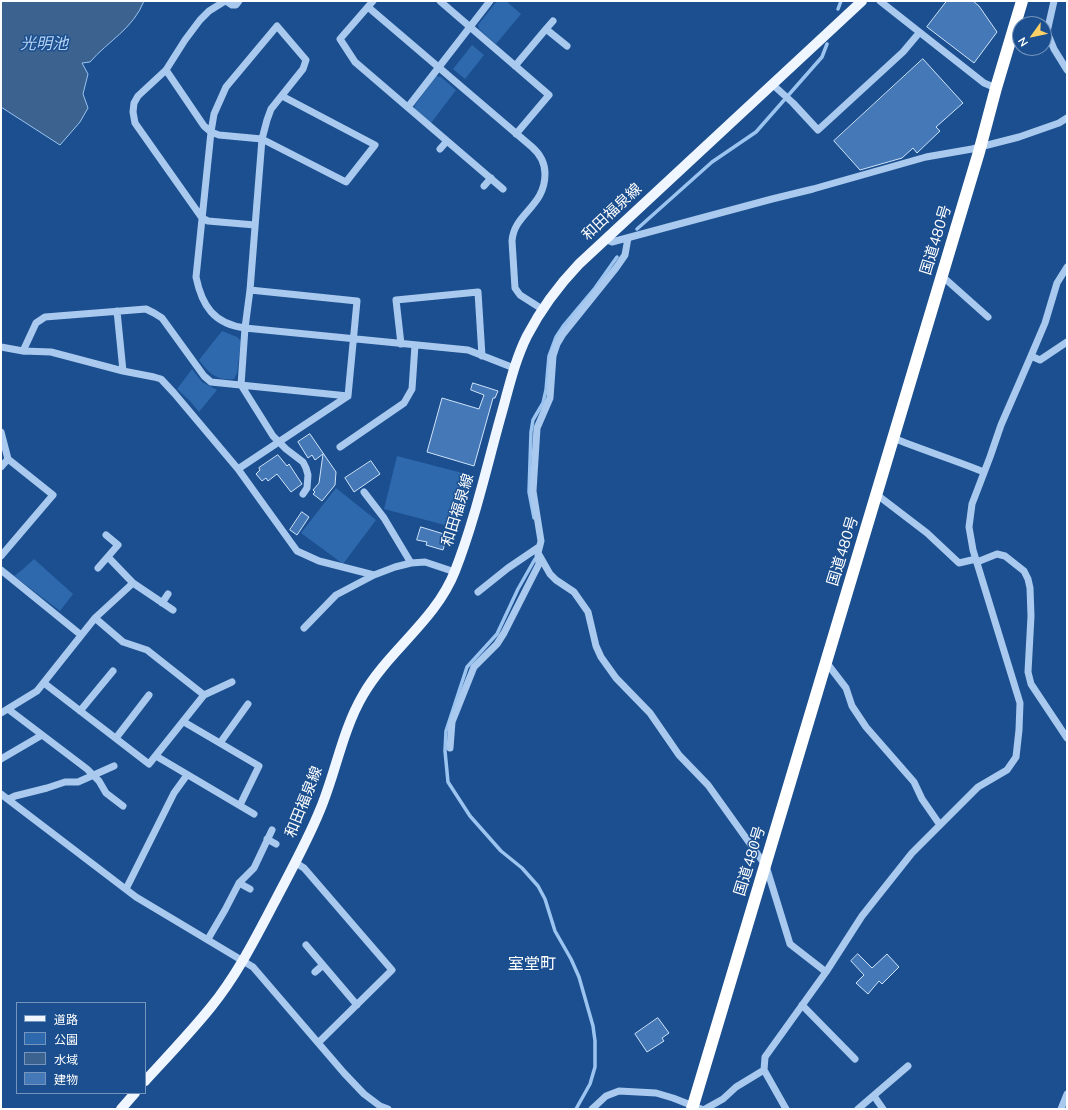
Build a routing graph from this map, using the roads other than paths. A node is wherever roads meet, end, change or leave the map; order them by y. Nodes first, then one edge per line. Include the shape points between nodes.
1 (225, 1) edge
2 (239, 1) edge
3 (440, 1) edge
4 (490, 1) edge
5 (862, 1) edge
6 (880, 1) edge
7 (1022, 1) edge
8 (1054, 1) edge
9 (370, 4) edge
10 (553, 21) dead end
11 (470, 27) junction
12 (546, 29) junction
13 (919, 33) junction
14 (567, 46) dead end
15 (515, 66) junction
16 (438, 67) junction
17 (166, 70) junction
18 (1067, 70) edge
19 (772, 84) junction
20 (996, 88) junction
21 (282, 96) junction
22 (408, 107) junction
23 (1067, 118) edge
24 (211, 132) junction
25 (516, 134) junction
26 (262, 139) junction
27 (447, 141) junction
28 (980, 146) junction
29 (440, 149) dead end
30 (491, 178) junction
31 (484, 186) dead end
32 (503, 189) dead end
33 (202, 218) junction
34 (255, 225) junction
35 (628, 238) junction
36 (605, 240) junction
37 (1067, 267) edge
38 (942, 276) junction
39 (250, 290) junction
40 (542, 309) junction
41 (117, 311) junction
42 (988, 317) dead end
43 (245, 328) junction
44 (354, 340) junction
45 (1067, 342) edge
46 (401, 344) junction
47 (415, 345) junction
48 (1, 348) edge
49 (23, 350) junction
50 (482, 356) junction
51 (1031, 356) junction
52 (514, 368) junction
53 (122, 371) junction
54 (241, 385) junction
55 (348, 396) junction
56 (1, 432) edge
57 (893, 438) junction
58 (280, 442) junction
59 (340, 447) dead end
60 (8, 459) junction
61 (1, 467) edge
62 (238, 469) junction
63 (984, 472) junction
64 (364, 492) dead end
65 (303, 494) dead end
66 (876, 494) junction
67 (106, 535) dead end
68 (538, 550) junction
69 (1, 556) edge
70 (108, 557) junction
71 (977, 560) junction
72 (411, 563) junction
73 (98, 568) dead end
74 (1, 570) edge
75 (455, 572) junction
76 (374, 575) junction
77 (133, 583) junction
78 (478, 592) dead end
79 (168, 594) dead end
80 (162, 603) junction
81 (173, 610) dead end
82 (95, 618) junction
83 (304, 628) dead end
84 (81, 635) junction
85 (826, 662) junction
86 (113, 671) dead end
87 (232, 682) dead end
88 (44, 683) junction
89 (149, 695) dead end
90 (204, 695) junction
91 (248, 704) dead end
92 (8, 709) junction
93 (80, 711) junction
94 (1, 713) edge
95 (184, 722) junction
96 (42, 735) junction
97 (116, 738) junction
98 (1067, 738) edge
99 (220, 743) junction
100 (450, 748) dead end
101 (156, 756) junction
102 (1, 759) edge
103 (114, 766) dead end
104 (94, 775) junction
105 (187, 775) junction
106 (1, 794) edge
107 (9, 800) junction
108 (240, 805) junction
109 (123, 806) dead end
110 (254, 814) dead end
111 (940, 825) junction
112 (272, 830) dead end
113 (267, 840) junction
114 (276, 844) dead end
115 (296, 863) junction
116 (766, 866) junction
117 (239, 884) junction
118 (126, 889) junction
119 (250, 889) dead end
120 (208, 939) junction
121 (306, 946) dead end
122 (243, 960) junction
123 (323, 965) junction
124 (315, 972) dead end
125 (826, 972) junction
126 (357, 1005) junction
127 (802, 1005) junction
128 (319, 1042) junction
129 (855, 1059) dead end
130 (908, 1066) dead end
131 (764, 1070) junction
132 (146, 1081) edge
133 (134, 1094) edge
134 (1067, 1094) edge
135 (874, 1096) junction
136 (695, 1108) edge
137 (121, 1109) edge
138 (388, 1109) edge
139 (592, 1109) edge
140 (705, 1109) edge
141 (786, 1109) edge
142 (858, 1109) edge
143 (883, 1109) edge
144 (1061, 1109) edge

1 - 2 street via 232,5
1 - 17 street via 192,29
3 - 11 street
4 - 11 street
5 - 19 main road, 和田福泉線
6 - 13 street
7 - 20 highway, 国道480号
8 - 18 street via 1047,32
9 - 16 street
9 - 22 street via 340,39 355,62
10 - 12 street
11 - 15 street
11 - 16 street
12 - 14 street
12 - 15 street
13 - 19 street via 903,52 818,130
13 - 20 street via 984,83
15 - 25 street via 549,95
16 - 22 street
16 - 25 street
17 - 24 street via 204,126
17 - 33 street via 138,96 133,112 135,123
19 - 36 main road, 和田福泉線
20 - 28 highway, 国道480号
21 - 24 street via 303,69 306,60 277,26 226,87 214,114
21 - 26 street via 271,108
21 - 26 street via 375,145 346,182
22 - 27 street
23 - 28 street via 1019,137
24 - 26 street
24 - 33 street
25 - 40 street via 542,159 545,185 517,225 513,235 515,288 520,295
26 - 34 street
27 - 29 street
27 - 30 street
28 - 35 street via 926,157
28 - 38 highway, 国道480号
30 - 31 street
30 - 32 street
33 - 34 street via 208,221
33 - 43 street via 196,277 200,295 210,311 220,320 234,327
34 - 39 street
35 - 36 street via 612,242
35 - 68 street via 625,255 563,334 553,356 550,398 537,428 533,491 541,541
36 - 40 main road, 和田福泉線 via 559,285
37 - 51 street via 1057,283
38 - 42 street
38 - 57 highway, 国道480号
39 - 43 street
39 - 44 street via 357,301
40 - 52 main road, 和田福泉線 via 526,338
41 - 49 street via 46,317 36,323
41 - 53 street
41 - 54 street via 146,309 154,313 162,318 211,382
43 - 44 street
43 - 54 street
44 - 46 street
44 - 55 street
45 - 51 street via 1040,360
46 - 47 street
46 - 50 street via 396,300 478,292
47 - 50 street via 468,350
47 - 59 street via 412,389 404,403
48 - 49 street
49 - 53 street via 51,352
50 - 52 street
51 - 63 street via 1000,425
52 - 75 main road, 和田福泉線
53 - 62 street via 161,379
54 - 55 street
54 - 58 street via 273,436
55 - 58 street
56 - 60 street
57 - 63 street
57 - 66 highway, 国道480号
58 - 62 street
58 - 65 street via 303,462 306,468 308,488
60 - 61 street
60 - 69 street via 53,495
62 - 76 street via 297,551 319,561
63 - 71 street via 972,504 969,528
64 - 72 street via 384,518
66 - 71 street via 927,533 959,563
66 - 85 highway, 国道480号
67 - 70 street via 118,545
68 - 78 street via 508,568
68 - 100 street via 539,564 504,633 497,644 474,667 452,722
68 - 116 street via 550,574 574,592 588,612 596,646 616,678 650,713 679,754 708,786
70 - 73 street
70 - 77 street
71 - 98 street via 997,554 1005,556 1024,571 1028,578 1031,616 1028,672 1031,684
71 - 111 street via 1020,703 1016,757 1007,770 978,787
72 - 75 street via 425,562
72 - 76 street
74 - 84 street
75 - 115 main road, 和田福泉線 via 436,606 382,668 364,693 351,718 321,808
76 - 83 street via 336,595
77 - 80 street
77 - 82 street
79 - 80 street
80 - 81 street
82 - 84 street
82 - 90 street via 123,642 147,650
84 - 88 street
85 - 111 street via 846,688 852,706 914,782
85 - 116 highway, 国道480号
86 - 93 street
87 - 90 street
88 - 92 street via 37,691
88 - 93 street
89 - 97 street
90 - 95 street
91 - 99 street
92 - 94 street
92 - 96 street
93 - 97 street
95 - 99 street
95 - 101 street
96 - 102 street
96 - 104 street
97 - 101 street via 149,764
99 - 108 street via 259,766
101 - 105 street
103 - 104 street
104 - 107 street via 78,782 65,782
104 - 109 street via 106,793
105 - 108 street
105 - 118 street via 174,793
106 - 107 street
107 - 118 street
108 - 110 street
111 - 125 street via 912,853 862,916
112 - 113 street
113 - 114 street
113 - 117 street via 254,868
115 - 122 main road, 和田福泉線
115 - 126 street via 304,868 392,970
116 - 125 street via 790,944
116 - 136 highway, 国道480号
117 - 119 street
117 - 120 street
118 - 120 street
120 - 122 street
121 - 123 street
122 - 128 street via 253,967
122 - 132 main road, 和田福泉線 via 211,1007
123 - 124 street
123 - 126 street
125 - 127 street
126 - 128 street
127 - 129 street
127 - 131 street via 765,1058
128 - 138 street via 364,1094
130 - 135 street
131 - 140 street
131 - 141 street
133 - 137 main road
134 - 144 street
135 - 142 street
135 - 143 street
136 - 139 street via 656,1093 619,1091 606,1096

